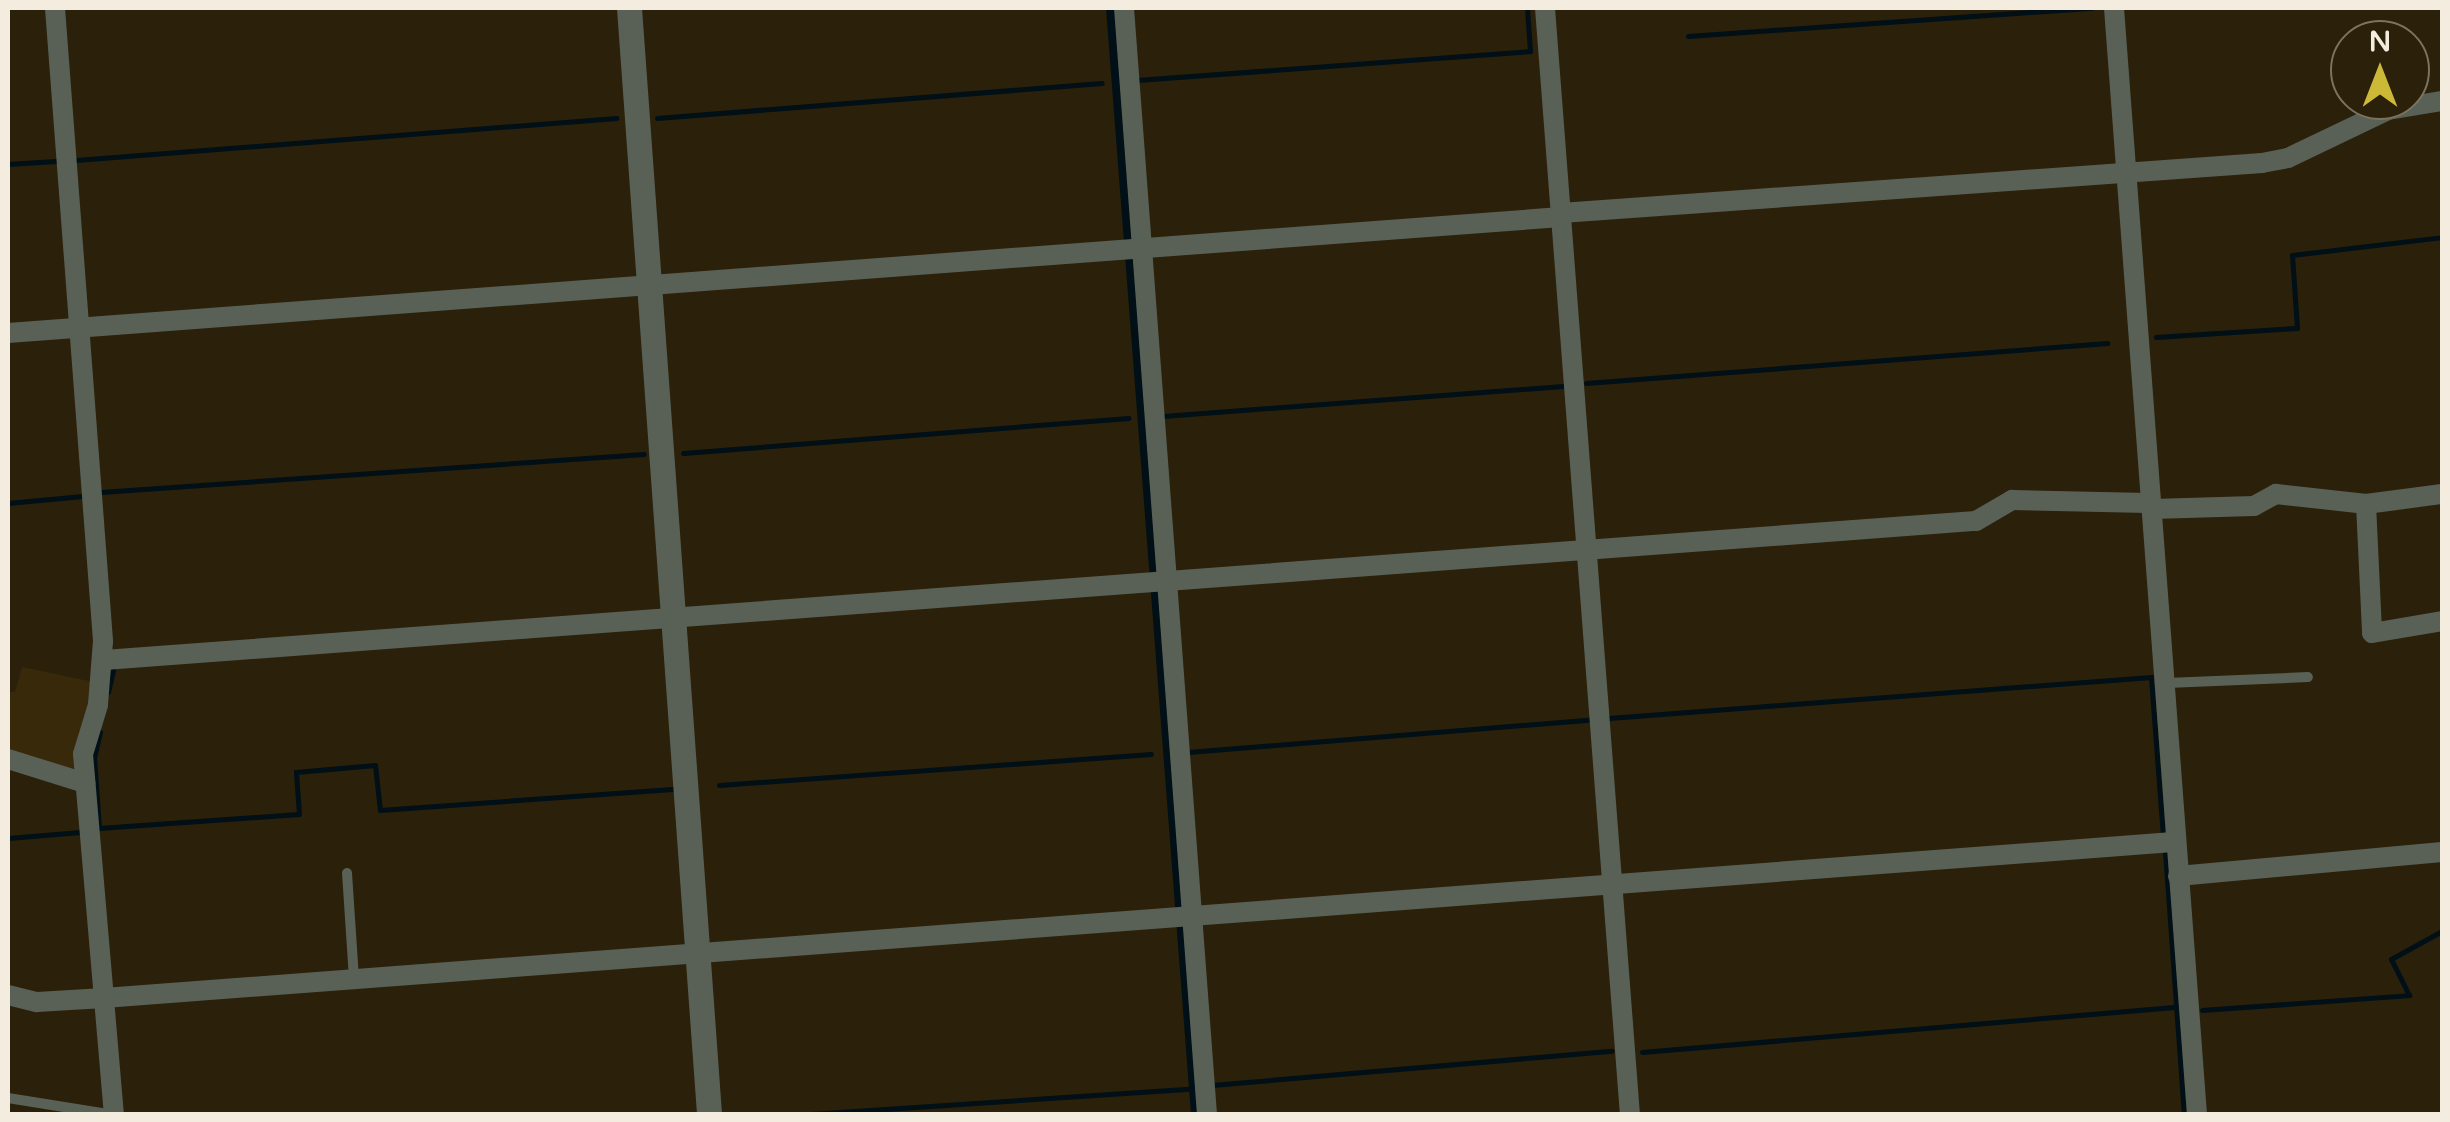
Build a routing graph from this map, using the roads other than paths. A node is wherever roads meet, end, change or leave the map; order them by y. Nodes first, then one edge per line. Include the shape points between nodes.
1 (56, 8) edge
2 (629, 8) edge
3 (1124, 8) edge
4 (1545, 8) edge
5 (2114, 8) edge
6 (2442, 101) edge
7 (2127, 171) junction
8 (1561, 215) junction
9 (1134, 247) junction
10 (650, 283) junction
11 (79, 326) junction
12 (8, 333) edge
13 (2442, 494) edge
14 (2366, 504) junction
15 (2150, 506) junction
16 (1588, 550) junction
17 (1159, 585) junction
18 (675, 620) junction
19 (2442, 621) edge
20 (104, 660) junction
21 (2308, 677) dead end
22 (2166, 683) junction
23 (8, 760) edge
24 (85, 782) junction
25 (2176, 842) junction
26 (2442, 852) edge
27 (347, 873) dead end
28 (2178, 876) junction
29 (1612, 884) junction
30 (1185, 918) junction
31 (697, 954) junction
32 (354, 980) junction
33 (8, 996) edge
34 (104, 998) junction
35 (8, 1098) edge
36 (111, 1114) edge
37 (709, 1114) edge
38 (1207, 1114) edge
39 (1630, 1114) edge
40 (2196, 1114) edge

1 - 11 street
2 - 10 street
3 - 9 street
4 - 8 street
5 - 7 street
6 - 7 street via 2388,110 2288,158
7 - 8 street
7 - 15 street
8 - 9 street
8 - 16 street
9 - 10 street
9 - 17 street
10 - 11 street
10 - 18 street
11 - 12 street
11 - 20 street
13 - 14 street
14 - 15 street via 2276,494 2254,506
14 - 19 street via 2372,632
15 - 16 street via 2012,500 1976,521
15 - 22 street
16 - 17 street
16 - 29 street
17 - 18 street
17 - 30 street
18 - 20 street
18 - 31 street
20 - 24 street via 83,754
21 - 22 lane
22 - 25 street
23 - 24 street
24 - 34 street
25 - 28 street
25 - 29 street
26 - 28 street
27 - 32 lane
28 - 40 street
29 - 30 street
29 - 39 street
30 - 31 street
30 - 38 street
31 - 32 street
31 - 37 street
32 - 34 street
33 - 34 street via 37,1002
34 - 36 street
35 - 36 lane

